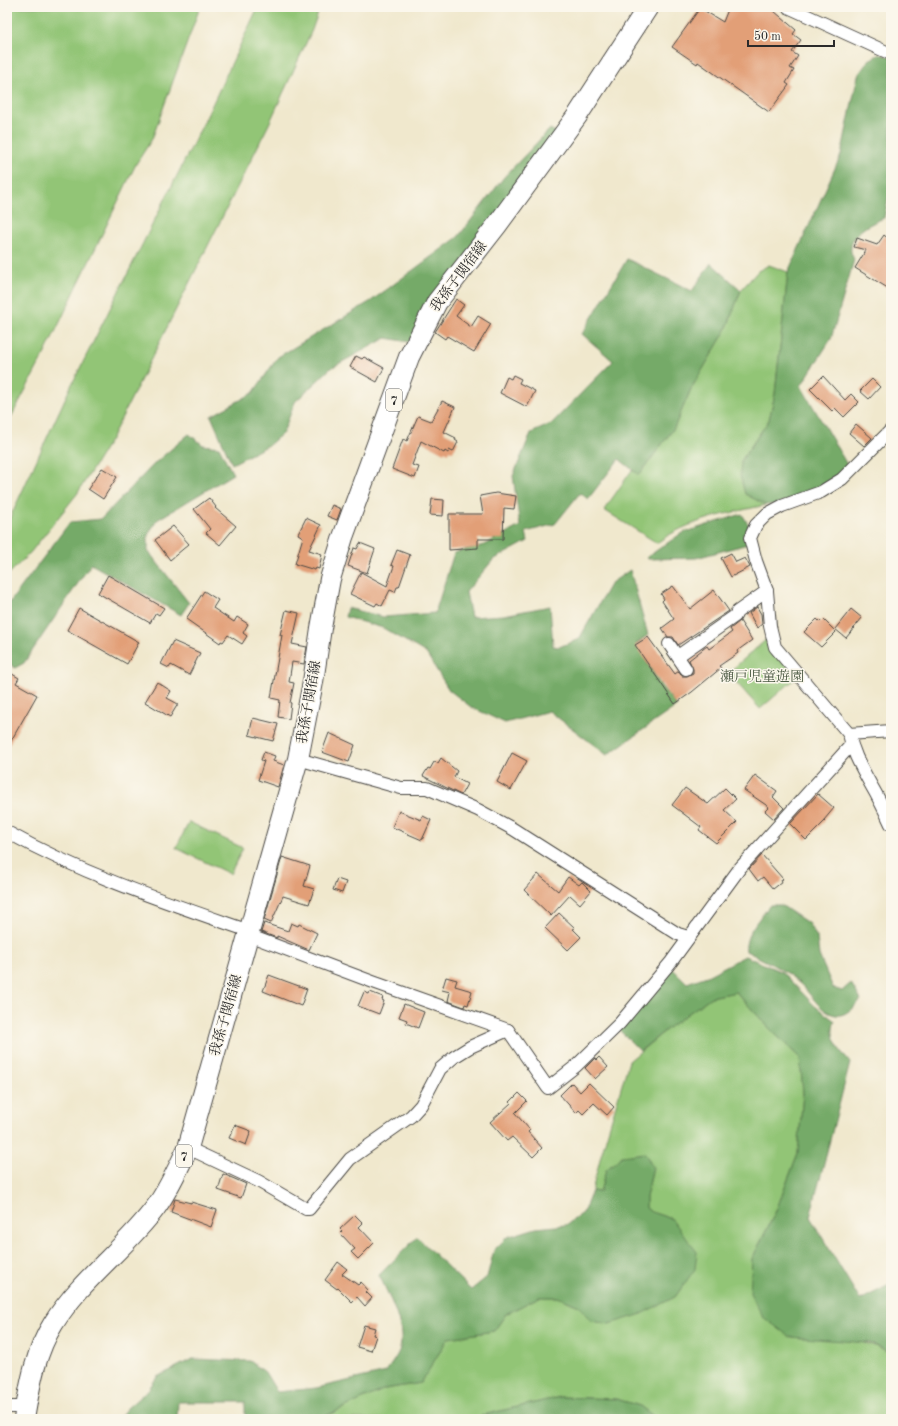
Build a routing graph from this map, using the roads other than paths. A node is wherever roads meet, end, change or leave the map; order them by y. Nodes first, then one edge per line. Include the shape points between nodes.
1 (648, 7) edge
2 (788, 7) edge
3 (891, 54) edge
4 (891, 430) edge
5 (767, 591) junction
6 (669, 644) dead end
7 (678, 656) junction
8 (686, 669) dead end
9 (891, 731) edge
10 (850, 740) junction
11 (298, 759) junction
12 (891, 824) edge
13 (7, 832) edge
14 (248, 933) junction
15 (688, 937) junction
16 (508, 1030) junction
17 (188, 1148) junction
18 (19, 1411) edge

1 - 11 main road, 我孫子関宿線 / 7 via 577,116 497,225 444,291 419,337 330,579
2 - 3 street
4 - 5 street via 842,479 821,492 767,514 756,525 750,538
5 - 7 street
5 - 10 street via 775,647
6 - 7 street
7 - 8 street
9 - 10 street
10 - 12 street via 859,766
10 - 15 street via 740,868
11 - 14 main road, 我孫子関宿線 / 7
11 - 15 street via 401,788 427,788 478,810 513,829 678,934
13 - 14 street via 105,880
14 - 16 street via 373,982
14 - 17 main road, 我孫子関宿線 / 7
15 - 16 street via 671,962 609,1035 548,1088
16 - 17 street via 470,1047 440,1069 421,1105 412,1116 350,1159 309,1209 306,1210 258,1181
17 - 18 main road, 我孫子関宿線 / 7 via 156,1208 72,1297 53,1324 34,1367

